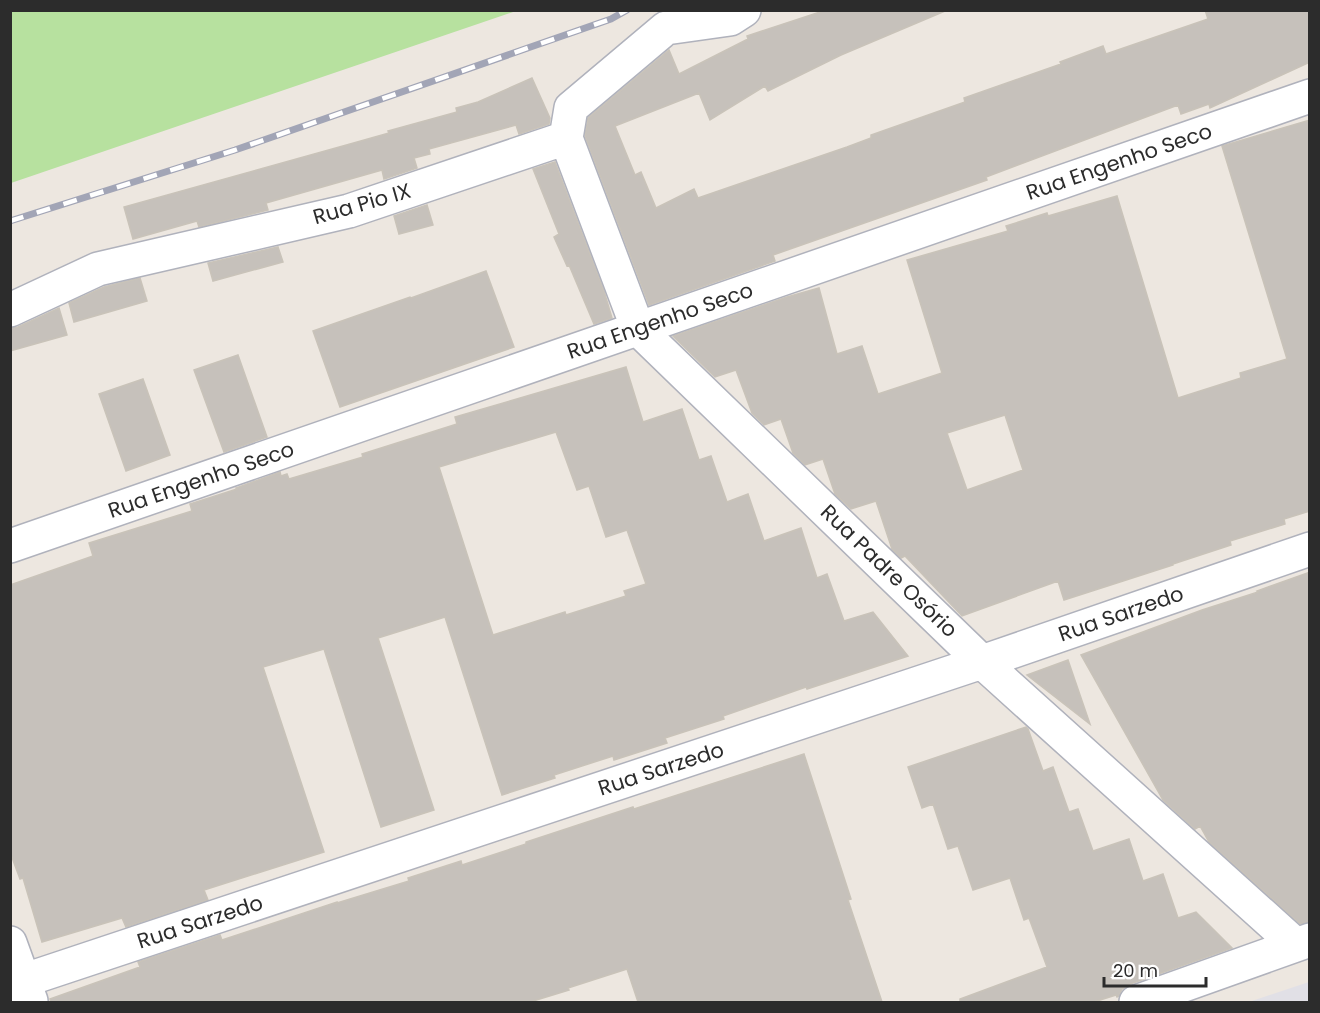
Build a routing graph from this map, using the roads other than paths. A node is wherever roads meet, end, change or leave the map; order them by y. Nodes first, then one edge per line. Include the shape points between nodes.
1 (744, 10) edge
2 (1310, 96) edge
3 (566, 138) junction
4 (10, 310) edge
5 (638, 329) junction
6 (10, 546) edge
7 (1310, 549) edge
8 (982, 662) junction
9 (1303, 942) edge
10 (10, 943) edge
11 (22, 990) edge
12 (1136, 1002) edge

1 - 3 street via 730,19 666,28 571,108
2 - 5 street, Rua Engenho Seco
3 - 4 street, Rua Pio IX via 349,211 98,269
3 - 5 street, Rua Padre Osório
5 - 6 street, Rua Engenho Seco
5 - 8 street, Rua Padre Osório
7 - 8 street, Rua Sarzedo
8 - 9 street, Rua Padre Osório
8 - 11 street, Rua Sarzedo
9 - 12 street
10 - 11 street

